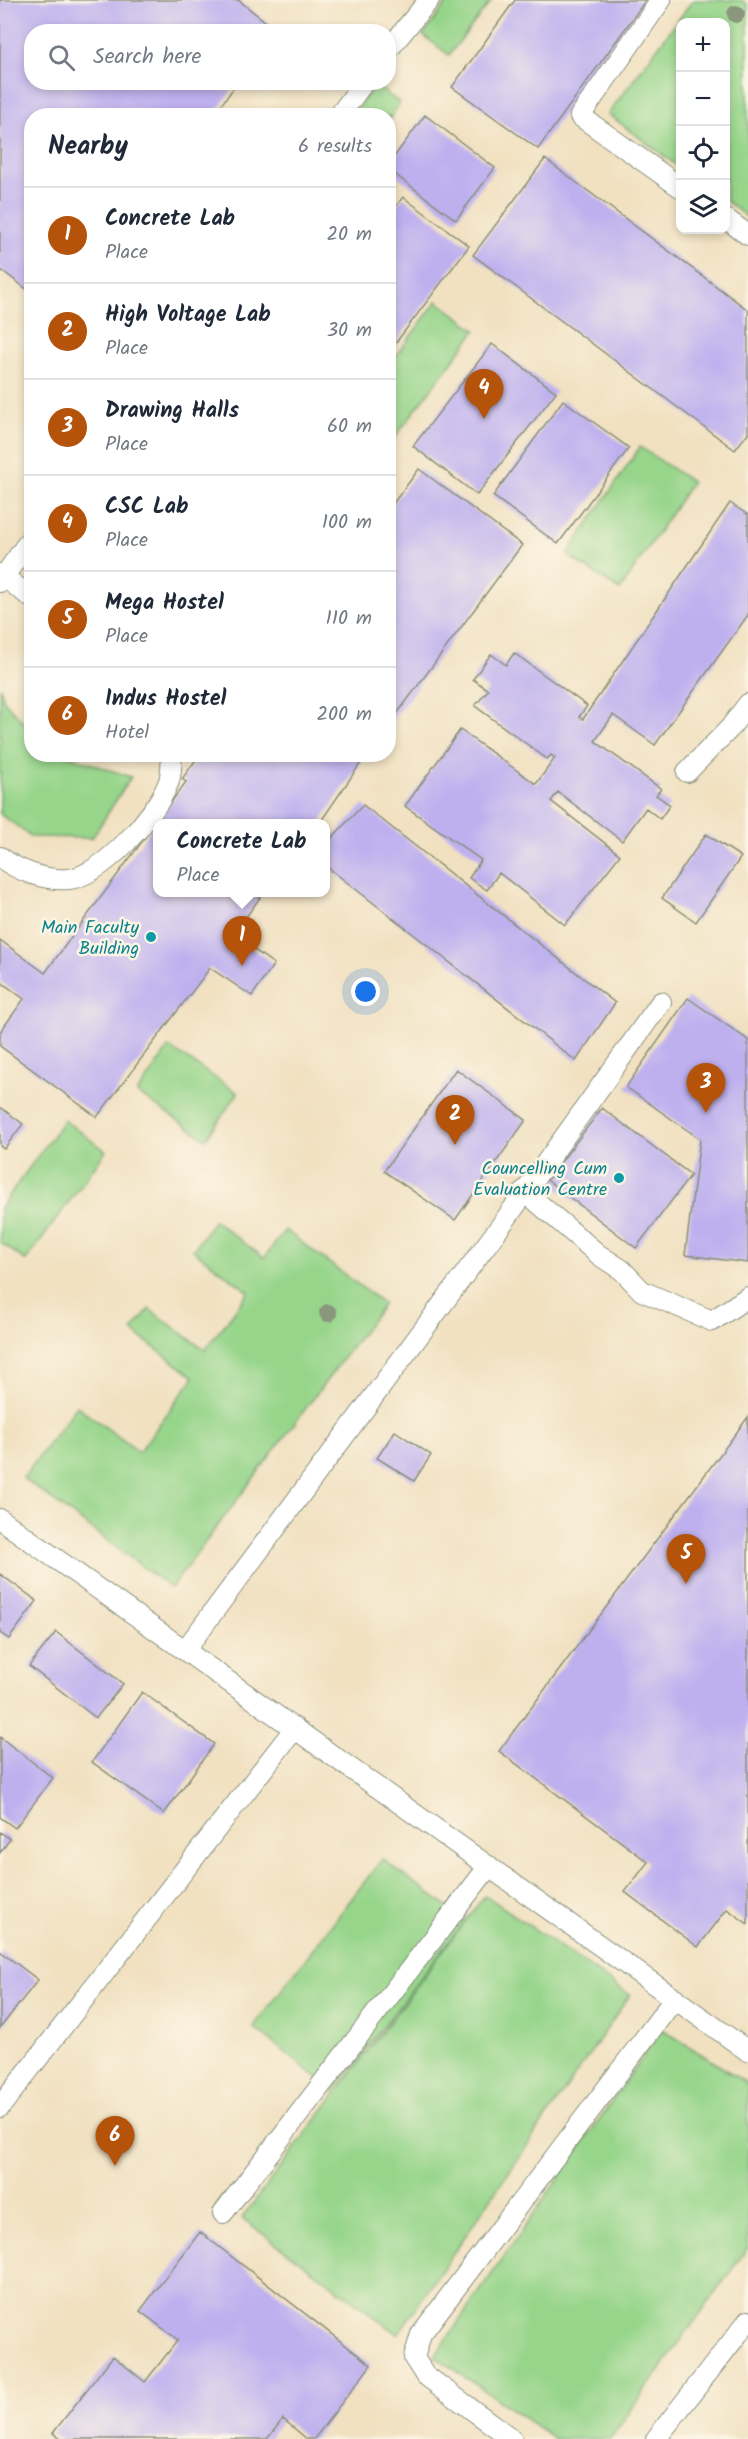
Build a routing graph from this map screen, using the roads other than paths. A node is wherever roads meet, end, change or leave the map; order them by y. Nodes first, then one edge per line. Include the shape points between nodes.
1 (429, 0) edge
2 (661, 0) edge
3 (396, 40) edge
4 (358, 90) edge
5 (345, 108) edge
6 (676, 183) edge
7 (730, 222) edge
8 (748, 235) edge
9 (24, 548) edge
10 (1, 578) edge
11 (24, 593) edge
12 (748, 704) edge
13 (170, 762) edge
14 (687, 772) dead end
15 (0, 857) edge
16 (661, 1002) dead end
17 (524, 1191) junction
18 (748, 1297) edge
19 (0, 1519) edge
20 (185, 1650) junction
21 (295, 1728) junction
22 (489, 1866) junction
23 (675, 1998) junction
24 (748, 2051) edge
25 (0, 2107) edge
26 (223, 2213) dead end
27 (748, 2322) edge
28 (512, 2439) edge
29 (656, 2439) edge

1 - 3 lane
2 - 6 lane via 580,116
4 - 5 lane
7 - 8 lane
9 - 10 lane
10 - 11 lane
12 - 14 lane via 730,729
13 - 15 lane via 168,785 156,806 113,854 90,871 70,879 43,876 14,867
16 - 17 lane
17 - 18 lane via 622,1270 642,1291 712,1321
17 - 20 lane
19 - 20 lane
20 - 21 lane
21 - 22 lane
21 - 25 lane
22 - 23 lane
22 - 26 lane
23 - 24 lane
23 - 28 lane via 421,2334 414,2358 425,2375
27 - 29 lane

